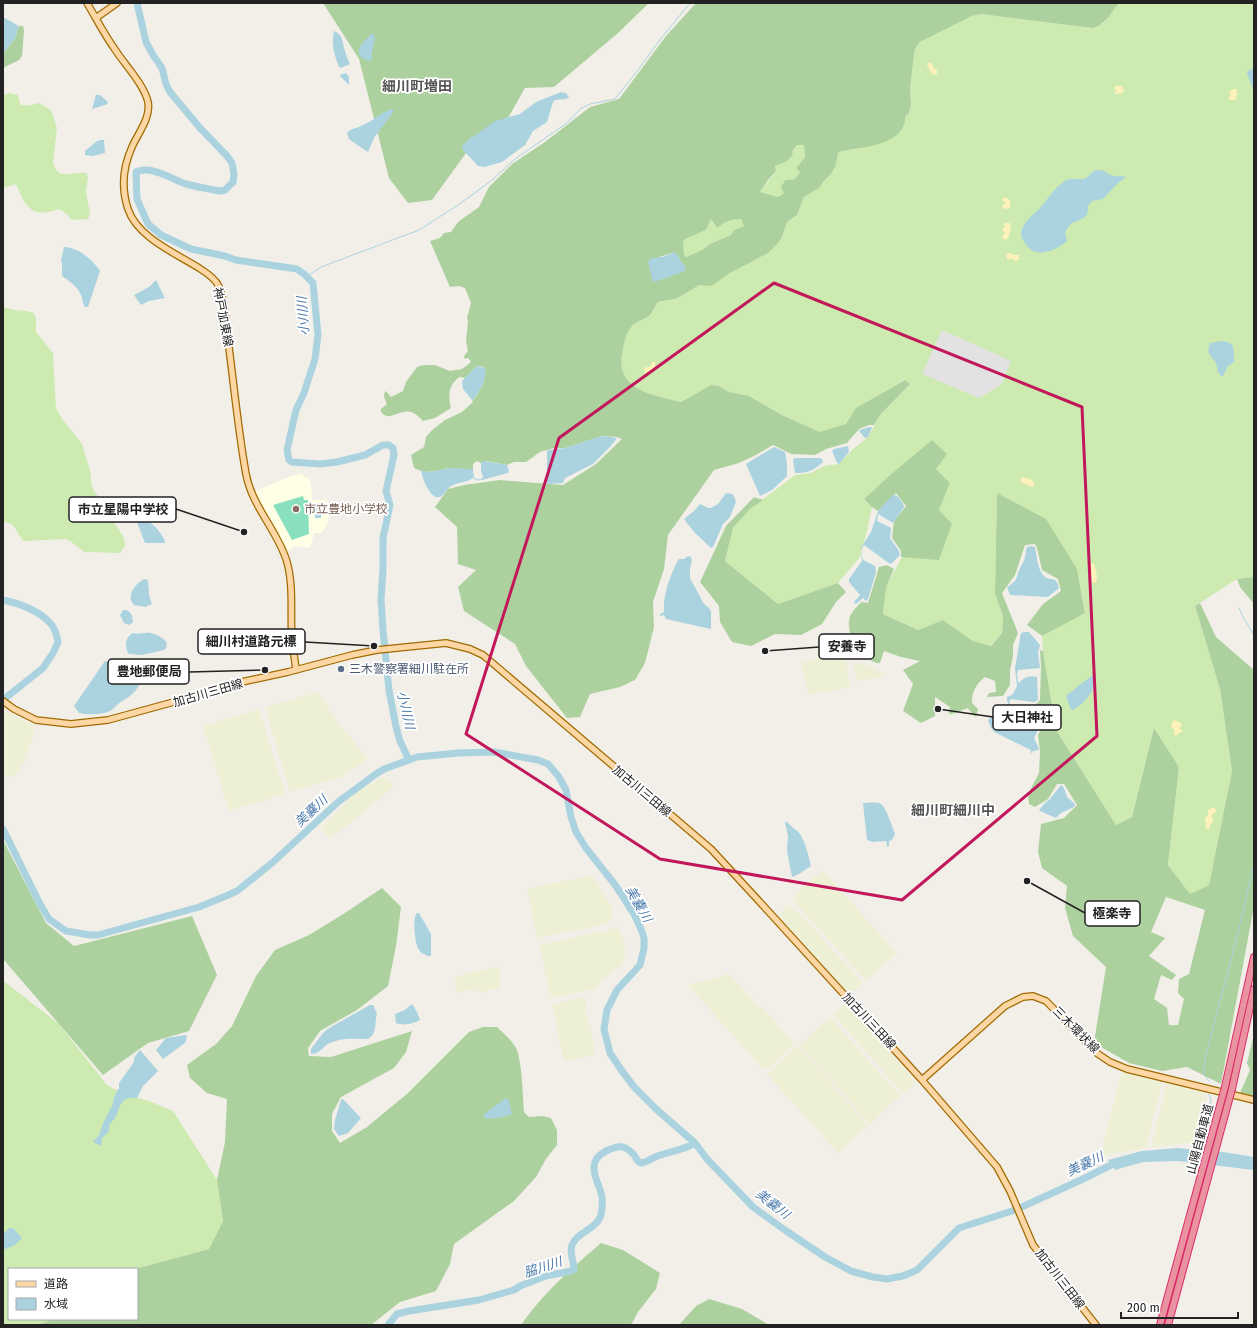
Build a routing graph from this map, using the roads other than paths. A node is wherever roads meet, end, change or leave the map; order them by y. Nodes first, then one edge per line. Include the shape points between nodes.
1 (87, 3) edge
2 (118, 3) edge
3 (96, 18) junction
4 (296, 670) junction
5 (3, 701) edge
6 (1254, 957) edge
7 (1254, 989) edge
8 (922, 1080) junction
9 (1228, 1088) junction
10 (1254, 1100) edge
11 (1096, 1325) edge
12 (1160, 1325) edge
13 (1168, 1325) edge

1 - 3 main road, 神戸加東線
2 - 3 main road
3 - 4 main road, 神戸加東線 via 148,103 145,120 125,166 125,194 130,215 153,241 207,273 218,284 224,310 249,489 288,563
4 - 5 main road, 加古川三田線 via 108,720 71,724 36,720
4 - 8 main road, 加古川三田線 via 377,650 446,643 482,655 711,849
6 - 9 highway, 山陽自動車道
7 - 9 highway, 山陽自動車道
8 - 10 main road, 三木環状線 via 1005,1006 1023,997 1033,996 1046,1001 1098,1054 1110,1062 1127,1069
8 - 11 main road, 加古川三田線 via 997,1166 1033,1245
9 - 12 highway, 山陽自動車道, bridge
9 - 13 highway, 山陽自動車道, bridge

